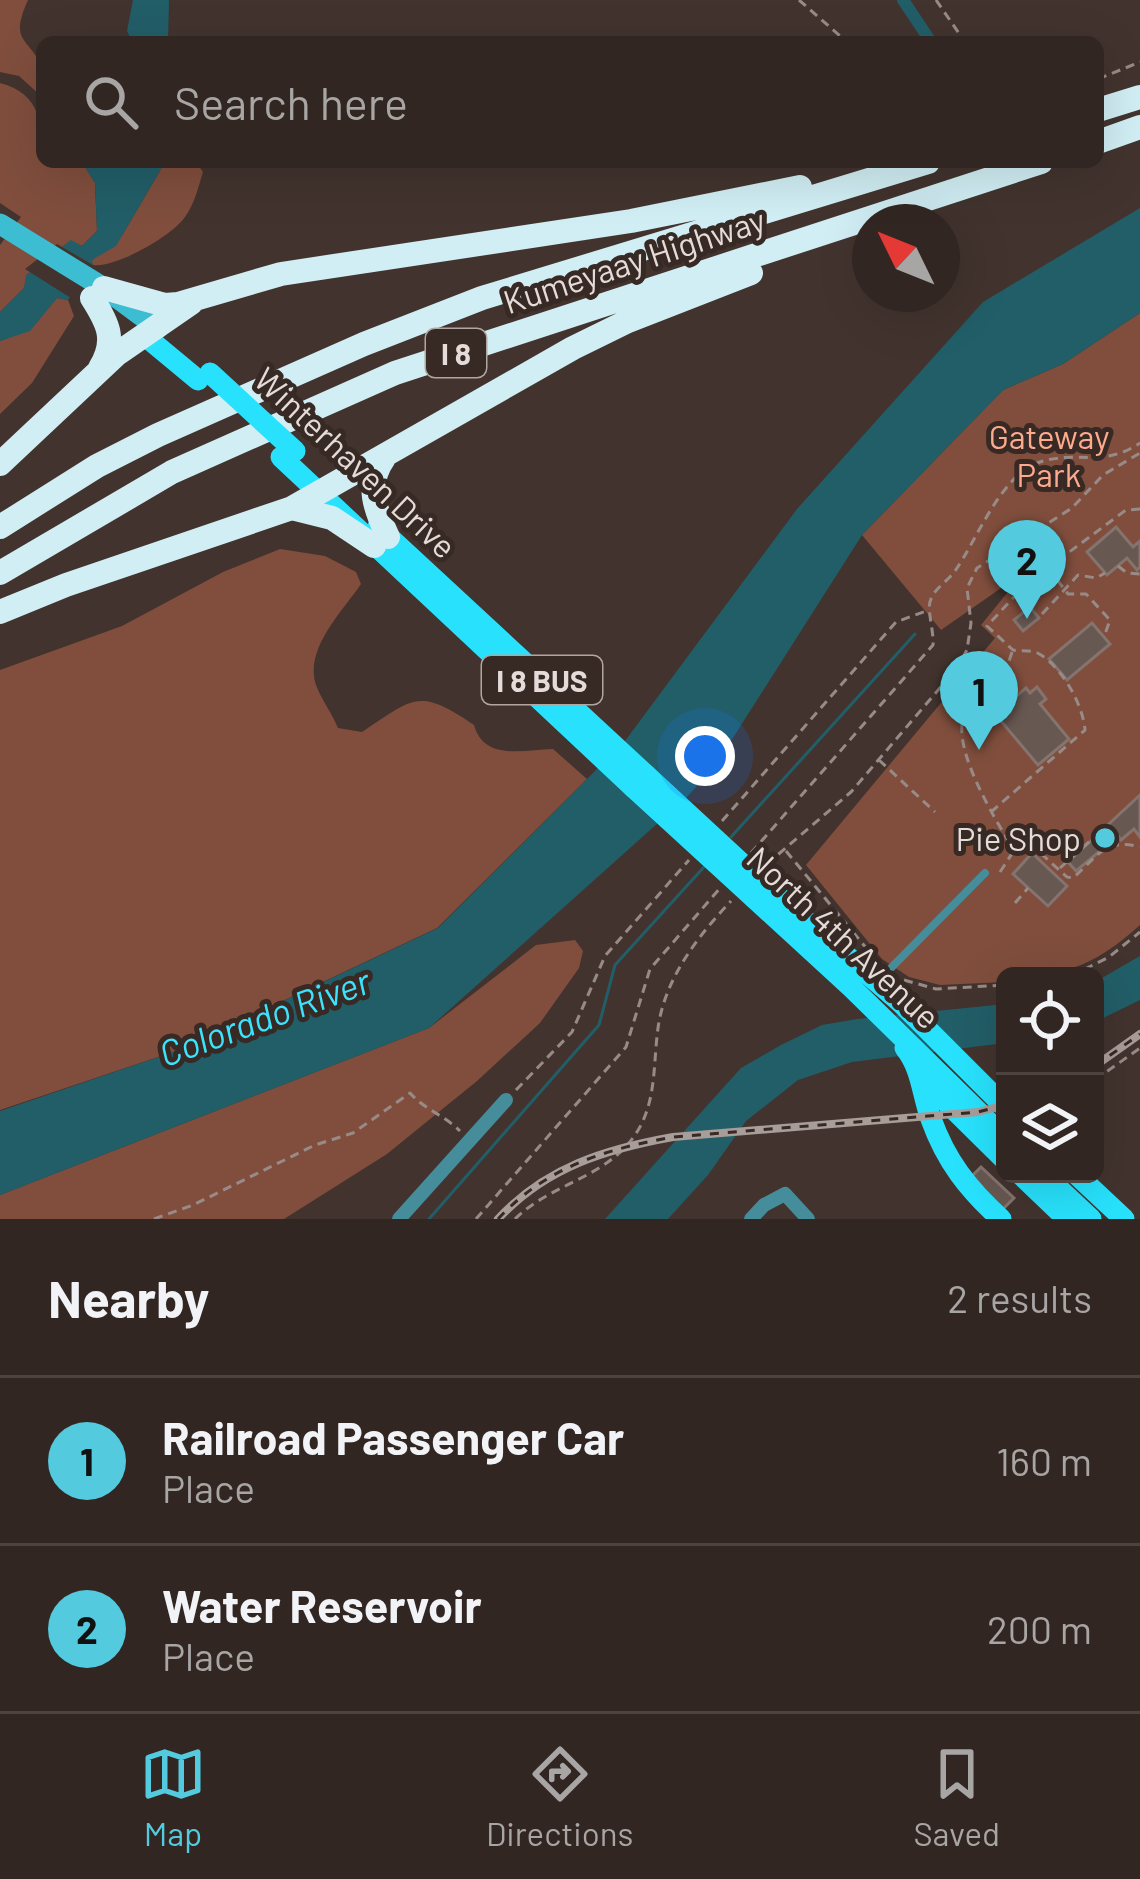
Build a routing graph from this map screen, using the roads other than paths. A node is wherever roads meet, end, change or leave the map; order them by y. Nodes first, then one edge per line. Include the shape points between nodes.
1 (1140, 98) edge
2 (1104, 108) edge
3 (1140, 127) edge
4 (1104, 140) edge
5 (897, 168) edge
6 (907, 168) edge
7 (1024, 168) edge
8 (939, 198) junction
9 (924, 204) edge
10 (2, 231) edge
11 (852, 233) edge
12 (98, 293) junction
13 (198, 299) junction
14 (152, 332) junction
15 (95, 375) junction
16 (384, 458) junction
17 (0, 464) edge
18 (325, 488) junction
19 (292, 508) junction
20 (0, 527) edge
21 (381, 541) junction
22 (0, 573) edge
23 (0, 613) edge
24 (640, 782) joint
25 (985, 873) dead end
26 (872, 988) junction
27 (917, 1062) junction
28 (996, 1098) edge
29 (506, 1100) dead end
30 (996, 1130) edge
31 (996, 1150) edge
32 (1029, 1183) edge
33 (1053, 1183) edge
34 (1086, 1183) edge
35 (399, 1219) edge
36 (751, 1219) edge
37 (808, 1219) edge
38 (1001, 1219) edge
39 (1067, 1219) edge
40 (1091, 1219) edge
41 (1124, 1219) edge

1 - 2 highway
3 - 4 highway
5 - 13 highway via 631,221 293,272
6 - 20 highway, Kumeyaay Highway / I 8 via 399,330 158,435
7 - 8 highway, Kumeyaay Highway / I 8
8 - 9 highway
8 - 22 highway, Kumeyaay Highway / I 8 via 394,374 172,472
10 - 12 main road, Winterhaven Drive / I 8 BUS
11 - 16 highway via 628,321
12 - 13 highway via 165,305
12 - 14 main road, Winterhaven Drive / I 8 BUS
12 - 15 highway via 111,339
13 - 14 highway
14 - 15 highway
14 - 18 main road, Winterhaven Drive / I 8 BUS
15 - 17 highway
16 - 18 highway
16 - 21 highway via 372,488
18 - 19 highway
18 - 21 main road, Winterhaven Drive / I 8 BUS
19 - 21 highway
19 - 23 highway
21 - 24 main road, Winterhaven Drive / I 8 BUS
24 - 26 main road, North 4th Avenue / I 8 BUS, bridge
25 - 26 lane
26 - 27 main road, North 4th Avenue / I 8 BUS
26 - 28 main road, North 4th Avenue / I 8 BUS via 902,991
27 - 30 main road, North 4th Avenue / I 8 BUS
27 - 31 main road
27 - 38 main road via 950,1163
29 - 35 street
32 - 39 main road
33 - 40 main road
34 - 41 main road
36 - 37 street via 785,1194

